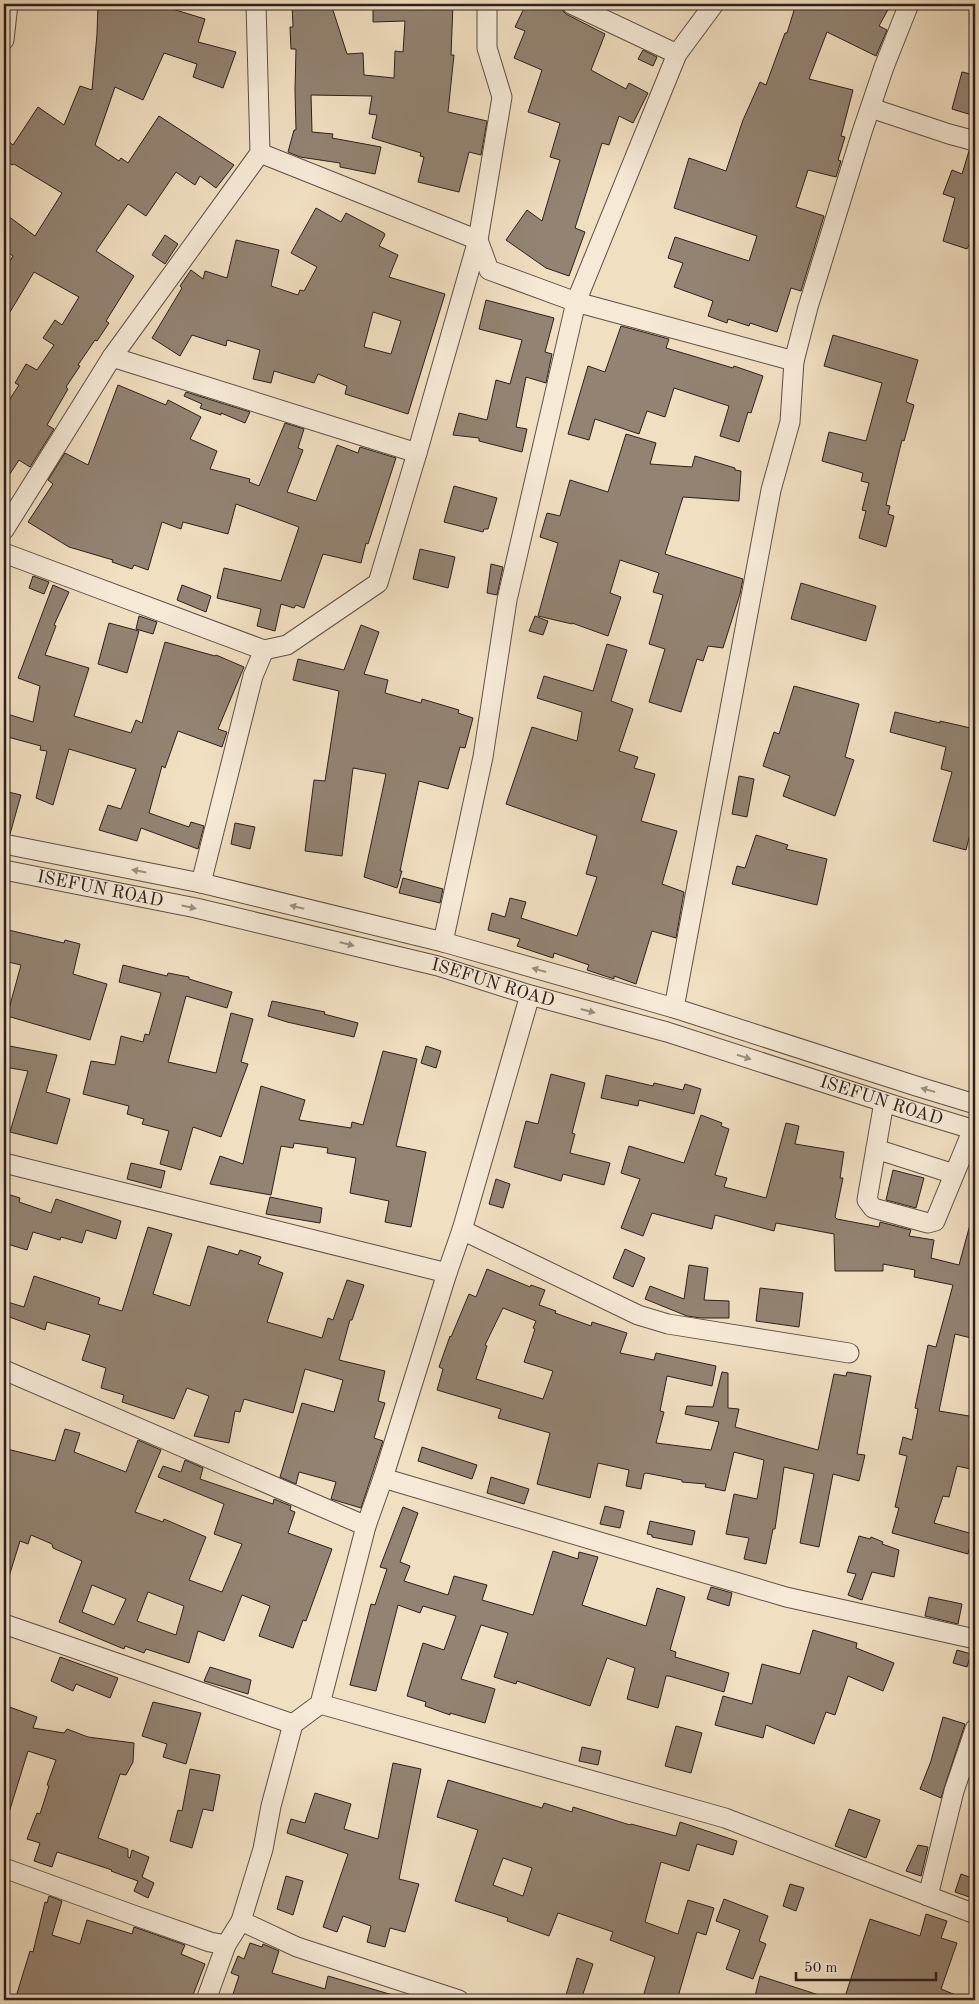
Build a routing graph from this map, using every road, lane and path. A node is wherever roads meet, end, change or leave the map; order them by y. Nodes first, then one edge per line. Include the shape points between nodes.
1 (8, 4) edge
2 (256, 4) edge
3 (487, 4) edge
4 (571, 4) edge
5 (714, 4) edge
6 (909, 4) edge
7 (4, 40) edge
8 (676, 54) junction
9 (871, 108) junction
10 (975, 141) edge
11 (260, 153) junction
12 (478, 240) junction
13 (576, 302) junction
14 (112, 357) junction
15 (794, 360) junction
16 (418, 453) junction
17 (4, 530) edge
18 (4, 553) edge
19 (264, 650) junction
20 (4, 844) edge
21 (4, 870) edge
22 (201, 883) junction
23 (443, 942) junction
24 (530, 995) junction
25 (674, 1008) junction
26 (884, 1102) junction
27 (975, 1104) edge
28 (974, 1129) edge
29 (876, 1149) junction
30 (4, 1163) edge
31 (954, 1174) junction
32 (462, 1230) junction
33 (447, 1273) junction
34 (849, 1353) dead end
35 (4, 1370) edge
36 (383, 1478) junction
37 (366, 1526) junction
38 (4, 1624) edge
39 (975, 1638) edge
40 (320, 1704) junction
41 (293, 1724) junction
42 (975, 1729) edge
43 (4, 1868) edge
44 (928, 1896) junction
45 (975, 1914) edge
46 (241, 1921) junction
47 (226, 1945) junction
48 (206, 2000) edge
49 (459, 2000) edge

1 - 7 street
2 - 11 street
3 - 12 street via 487,48 502,97
4 - 8 street
5 - 8 street
6 - 9 street
8 - 13 street
9 - 10 street
9 - 15 street
11 - 12 street
11 - 14 street
12 - 13 street via 489,270
12 - 16 street
13 - 15 street
13 - 23 street via 507,600 483,757
14 - 16 street
14 - 17 street
15 - 25 street via 790,422 771,490
16 - 19 street via 378,583 287,645
18 - 19 street
19 - 22 street via 253,676
22 -> 20 street, ISEFUN ROAD
21 -> 24 street, ISEFUN ROAD via 205,910 438,966
23 -> 22 street, ISEFUN ROAD
25 -> 23 street, ISEFUN ROAD
24 -> 26 street, ISEFUN ROAD via 667,1032
24 - 32 street
27 -> 25 street, ISEFUN ROAD
26 - 28 street, ISEFUN ROAD
26 - 29 street
28 - 31 street
29 - 31 street
29 - 31 street via 867,1200 873,1208 932,1223
30 - 33 street
32 - 33 street
32 - 34 street via 638,1315 668,1324
33 - 36 street
35 - 37 street
36 - 37 street
36 - 39 street via 786,1597
37 - 40 street
38 - 41 street
40 - 41 street
40 - 44 street via 725,1818
41 - 46 street via 263,1849
42 - 44 street via 954,1791
43 - 47 street
44 - 45 street
46 - 47 street
46 - 49 street via 297,1947
47 - 48 street

